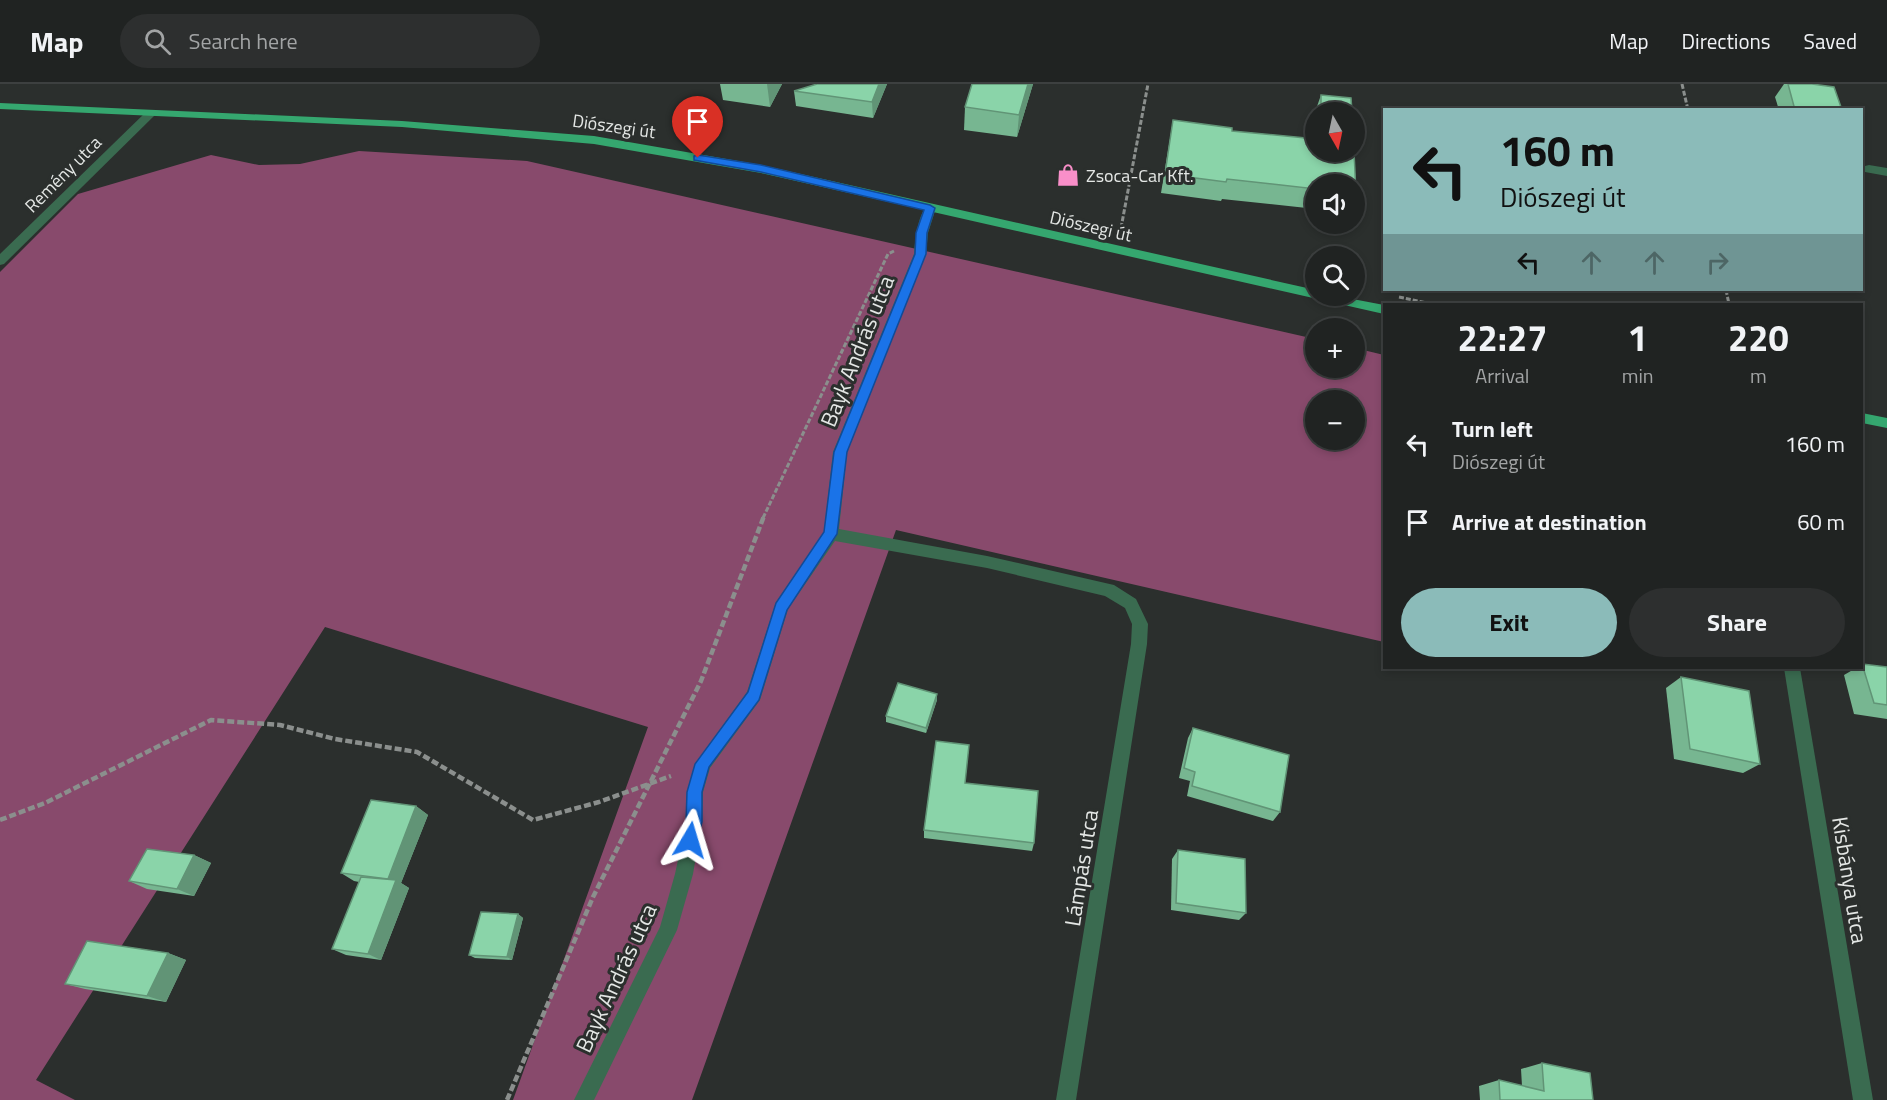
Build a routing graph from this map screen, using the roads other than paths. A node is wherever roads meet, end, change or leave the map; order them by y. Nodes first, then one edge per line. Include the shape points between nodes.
1 (0, 106) edge
2 (151, 112) junction
3 (1869, 169) dead end
4 (1887, 172) edge
5 (930, 208) junction
6 (0, 261) edge
7 (1305, 292) edge
8 (1365, 306) edge
9 (1383, 310) edge
10 (1863, 418) edge
11 (1887, 423) edge
12 (831, 534) junction
13 (1792, 669) edge
14 (584, 1100) edge
15 (1066, 1100) edge
16 (1863, 1100) edge

1 - 2 main road, Diószegi út
2 - 5 main road, Diószegi út via 402,124 594,140 761,169
2 - 6 street, Remény utca
3 - 4 street
5 - 7 main road, Diószegi út
5 - 12 street, Bayk András utca via 920,254 840,452
8 - 9 main road, Diószegi út
10 - 11 main road
12 - 14 street, Bayk András utca via 781,607 754,695 703,764 695,792 684,874 668,930
12 - 15 street, Lámpás utca via 987,562 1109,590 1131,604 1140,624
13 - 16 street, Kisbánya utca

